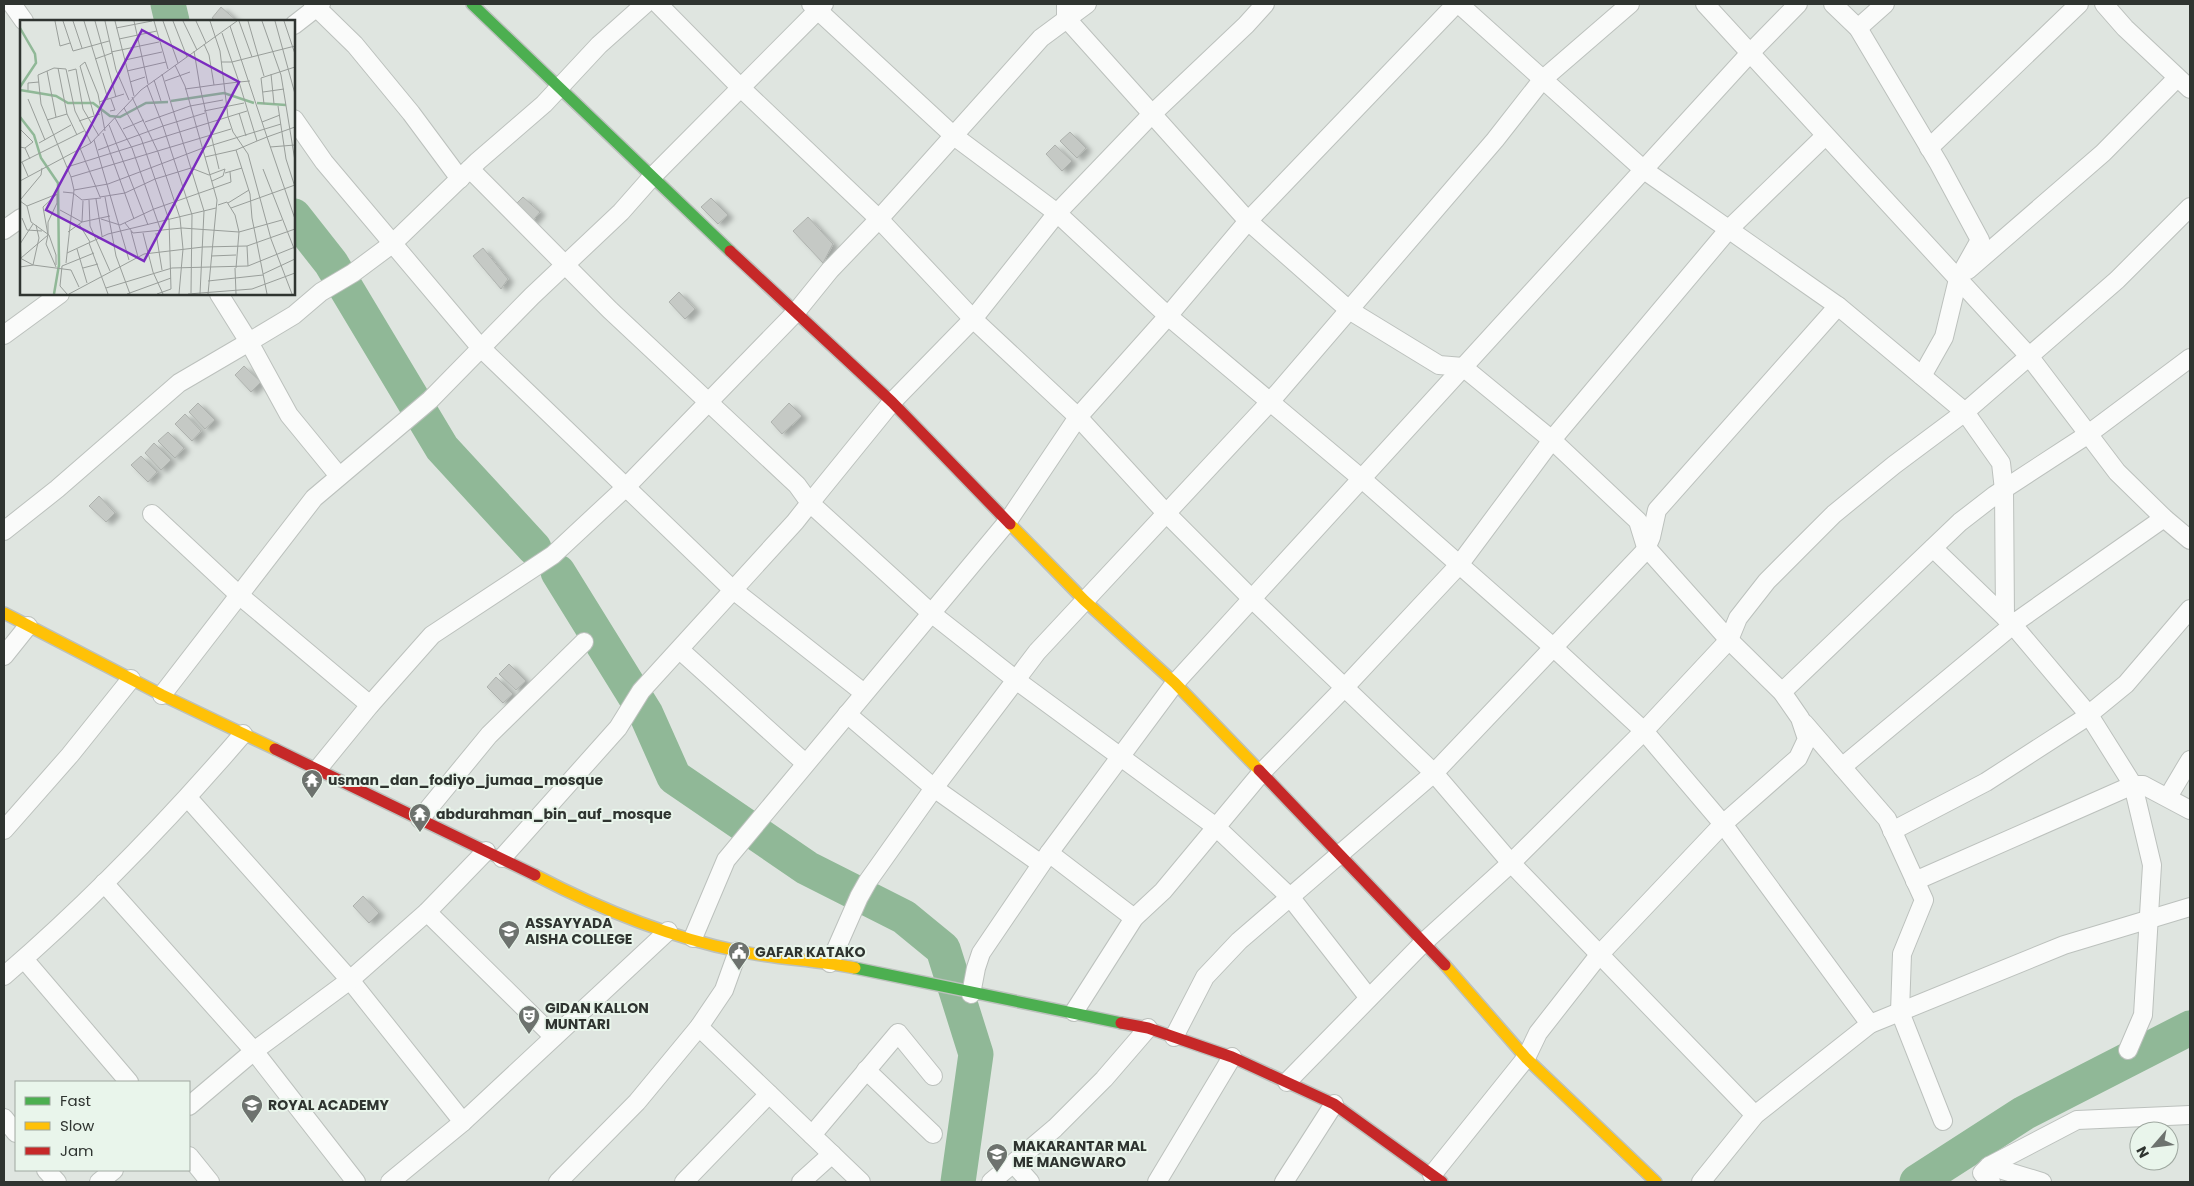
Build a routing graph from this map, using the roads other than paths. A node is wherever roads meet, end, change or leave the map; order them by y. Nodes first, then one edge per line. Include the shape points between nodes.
1 (12, 4) edge
2 (472, 4) edge
3 (645, 4) edge
4 (658, 4) edge
5 (1087, 4) edge
6 (1265, 4) edge
7 (1457, 4) edge
8 (1630, 4) edge
9 (1705, 4) edge
10 (1798, 4) edge
11 (1833, 4) edge
12 (1885, 4) edge
13 (2079, 4) edge
14 (2104, 4) edge
15 (317, 5) edge
16 (817, 6) edge
17 (1066, 11) edge
18 (23, 20) edge
19 (295, 25) edge
20 (1858, 28) junction
21 (1750, 53) junction
22 (1542, 80) junction
23 (2184, 83) edge
24 (559, 87) junction
25 (741, 88) junction
26 (1151, 115) junction
27 (295, 120) edge
28 (954, 136) junction
29 (1825, 136) junction
30 (1929, 148) junction
31 (1644, 170) junction
32 (465, 174) junction
33 (651, 178) junction
34 (2190, 207) edge
35 (1057, 213) junction
36 (20, 219) edge
37 (880, 219) junction
38 (1248, 221) junction
39 (1729, 229) junction
40 (4, 230) edge
41 (392, 244) junction
42 (565, 265) junction
43 (1958, 279) junction
44 (59, 295) edge
45 (220, 295) edge
46 (1838, 306) junction
47 (1349, 310) junction
48 (796, 312) junction
49 (1168, 316) junction
50 (973, 319) junction
51 (4, 335) edge
52 (249, 342) junction
53 (480, 347) junction
54 (2029, 356) junction
55 (2190, 358) edge
56 (1463, 367) junction
57 (1922, 376) junction
58 (892, 402) junction
59 (1270, 402) junction
60 (708, 403) junction
61 (1965, 412) junction
62 (1078, 417) junction
63 (2087, 435) junction
64 (1552, 440) junction
65 (339, 476) junction
66 (1362, 479) junction
67 (624, 488) junction
68 (2004, 490) junction
69 (810, 502) junction
70 (1166, 513) junction
71 (152, 514) dead end
72 (2164, 518) junction
73 (1008, 521) junction
74 (4, 531) edge
75 (2190, 540) edge
76 (1646, 547) junction
77 (1933, 548) junction
78 (1459, 565) junction
79 (732, 589) junction
80 (239, 595) junction
81 (1252, 599) junction
82 (1084, 600) junction
83 (2190, 609) edge
84 (4, 613) edge
85 (931, 613) junction
86 (2009, 621) junction
87 (28, 626) junction
88 (1729, 640) junction
89 (584, 642) dead end
90 (1554, 648) junction
91 (680, 650) junction
92 (4, 656) edge
93 (130, 679) junction
94 (1016, 680) junction
95 (1175, 683) junction
96 (1345, 688) junction
97 (864, 692) junction
98 (1782, 692) junction
99 (162, 695) junction
100 (370, 705) junction
101 (847, 714) junction
102 (2088, 715) junction
103 (1800, 718) junction
104 (1644, 731) junction
105 (243, 734) junction
106 (1121, 758) junction
107 (2190, 760) edge
108 (805, 763) junction
109 (1842, 768) junction
110 (317, 770) junction
111 (1262, 772) junction
112 (1434, 773) junction
113 (2133, 785) junction
114 (934, 788) junction
115 (188, 798) junction
116 (2168, 798) junction
117 (2190, 810) edge
118 (420, 819) junction
119 (1723, 824) junction
120 (1216, 827) junction
121 (4, 830) edge
122 (1892, 832) junction
123 (494, 855) junction
124 (1340, 856) junction
125 (1045, 858) junction
126 (1511, 863) junction
127 (1915, 881) junction
128 (104, 883) junction
129 (1290, 898) junction
130 (2190, 907) edge
131 (427, 912) junction
132 (1134, 918) junction
133 (2150, 919) junction
134 (668, 931) junction
135 (693, 938) junction
136 (1424, 942) junction
137 (738, 951) junction
138 (1599, 955) junction
139 (24, 958) junction
140 (830, 963) junction
141 (4, 976) edge
142 (350, 980) junction
143 (970, 993) junction
144 (1369, 998) junction
145 (1074, 1012) junction
146 (1900, 1012) junction
147 (1870, 1024) junction
148 (699, 1027) junction
149 (1148, 1028) junction
150 (554, 1037) junction
151 (1174, 1037) junction
152 (2128, 1050) dead end
153 (254, 1051) junction
154 (1232, 1057) junction
155 (1526, 1058) junction
156 (866, 1070) junction
157 (933, 1076) dead end
158 (128, 1081) edge
159 (1287, 1082) junction
160 (769, 1094) junction
161 (1334, 1104) junction
162 (190, 1105) edge
163 (1755, 1114) junction
164 (2190, 1115) edge
165 (4, 1118) edge
166 (1943, 1121) dead end
167 (463, 1122) junction
168 (15, 1132) edge
169 (933, 1134) dead end
170 (812, 1135) junction
171 (832, 1154) junction
172 (190, 1157) edge
173 (1014, 1164) junction
174 (47, 1171) edge
175 (113, 1171) edge
176 (1990, 1174) edge
177 (1437, 1178) edge
178 (56, 1182) edge
179 (99, 1182) edge
180 (210, 1182) edge
181 (356, 1182) edge
182 (390, 1182) edge
183 (558, 1182) edge
184 (684, 1182) edge
185 (801, 1182) edge
186 (861, 1182) edge
187 (991, 1182) edge
188 (1030, 1182) edge
189 (1157, 1182) edge
190 (1284, 1182) edge
191 (1656, 1182) edge
192 (1701, 1182) edge
193 (2042, 1182) edge

1 - 18 street
2 - 24 street
3 - 24 street
4 - 25 street
5 - 17 street
6 - 26 street
7 - 22 street
7 - 38 street
8 - 22 street
9 - 21 street
10 - 21 street
11 - 20 street
12 - 20 street
13 - 30 street
14 - 23 street
15 - 19 street
15 - 32 street
16 - 25 street
16 - 28 street
17 - 26 street
17 - 28 street
20 - 30 street
21 - 29 street
21 - 31 street
22 - 31 street
22 - 47 street via 1495,140
23 - 43 street
24 - 32 street
24 - 33 street
25 - 33 street
25 - 37 street
26 - 35 street
26 - 38 street
27 - 41 street via 324,162
28 - 35 street
28 - 37 street
29 - 39 street
29 - 43 street
30 - 43 street via 1980,240
31 - 39 street
31 - 56 street
32 - 41 street
32 - 42 street
33 - 42 street via 621,212
33 - 48 street
34 - 54 street via 2117,280
35 - 49 street
35 - 50 street
36 - 40 street
37 - 48 street via 830,270
37 - 50 street
38 - 47 street
38 - 49 street
39 - 46 street
39 - 64 street
41 - 52 street via 294,315
41 - 53 street
42 - 53 street
42 - 60 street
43 - 54 street
43 - 57 street via 1944,336
44 - 51 street
45 - 52 street
46 - 57 street
46 - 76 street via 1657,510
47 - 56 street via 1439,365
47 - 59 street
48 - 58 street
48 - 60 street
49 - 59 street
49 - 62 street
50 - 58 street
50 - 62 street
52 - 65 street via 289,415
52 - 74 street via 179,383
53 - 65 street via 408,421
53 - 67 street
54 - 61 street
54 - 63 street
55 - 63 street
56 - 64 street
56 - 66 street
57 - 61 street
58 - 69 street
58 - 73 street
59 - 66 street
59 - 70 street
60 - 67 street
60 - 69 street via 797,485
61 - 68 street via 2000,463
61 - 88 street via 1834,514 1767,580 1738,618
62 - 70 street
62 - 73 street
63 - 68 street
63 - 72 street via 2117,472
64 - 76 street via 1638,521
64 - 78 street
65 - 80 street via 314,498
66 - 78 street
66 - 81 street
67 - 79 street
67 - 100 street via 553,555 432,635
68 - 77 street via 1960,522
68 - 86 street
69 - 79 street
69 - 85 street
70 - 81 street
70 - 82 street
71 - 80 street
72 - 75 street
72 - 86 street
73 - 82 street
73 - 85 street
76 - 88 street
76 - 90 street
77 - 86 street
77 - 98 street
78 - 90 street
78 - 96 street
79 - 91 street
79 - 97 street
80 - 99 street
80 - 100 street
81 - 95 street
81 - 96 street
82 - 94 street
82 - 95 street
83 - 102 street via 2126,684
84 - 87 street
85 - 94 street
85 - 97 street
86 - 102 street
86 - 109 street
87 - 92 street
87 - 93 street
88 - 98 street
88 - 104 street
89 - 118 street via 489,735
90 - 104 street
90 - 112 street
91 - 108 street
91 - 123 street via 641,691 618,728
93 - 99 street
93 - 121 street via 70,755
94 - 106 street
94 - 114 street
95 - 106 street
95 - 111 street
96 - 111 street
96 - 112 street
97 - 101 street
98 - 103 street
99 - 105 street
100 - 110 street
101 - 108 street
101 - 114 street
102 - 113 street
102 - 122 street via 1986,782
103 - 109 street
103 - 119 street via 1806,739 1798,758
104 - 119 street
104 - 126 street
105 - 110 street
105 - 115 street
106 - 120 street
106 - 125 street
107 - 116 street
108 - 135 street via 726,860
109 - 122 street via 1887,819
110 - 118 street
111 - 120 street
111 - 124 street
112 - 124 street
112 - 126 street
113 - 116 street via 2143,785
113 - 127 street
113 - 133 street via 2152,865
114 - 125 street
114 - 140 street via 868,881
115 - 128 street
115 - 142 street
116 - 117 street
118 - 123 street
119 - 138 street
119 - 147 street
120 - 129 street
120 - 132 street via 1163,890
122 - 127 street
123 - 131 street
123 - 134 street via 576,897
124 - 129 street
124 - 136 street
125 - 132 street
125 - 143 street via 981,953
126 - 136 street
126 - 138 street
127 - 146 street via 1924,900 1902,954
128 - 139 street
128 - 153 street
129 - 144 street
129 - 151 street via 1205,977
130 - 133 street
131 - 142 street
131 - 150 street
132 - 145 street
133 - 146 street via 2064,945
133 - 152 street via 2143,1016
134 - 135 street
134 - 150 street
135 - 137 street
136 - 144 street
136 - 155 street
137 - 140 street
137 - 148 street via 724,990
138 - 155 street via 1538,1033
138 - 163 street
139 - 141 street
139 - 158 street
140 - 143 street
142 - 153 street
142 - 167 street
143 - 145 street
144 - 159 street
145 - 149 street
146 - 147 street
146 - 166 street
147 - 163 street
148 - 160 street
148 - 183 street via 637,1102
149 - 151 street
149 - 173 street via 1104,1079
150 - 167 street
151 - 154 street
153 - 162 street
153 - 181 street
154 - 159 street
154 - 189 street
155 - 177 street
155 - 191 street
156 - 157 street via 898,1033
156 - 169 street
156 - 170 street
159 - 161 street
160 - 170 street
160 - 184 street
161 - 177 street
161 - 190 street
163 - 192 street
164 - 176 street via 2077,1120
165 - 168 street
167 - 182 street
170 - 171 street
171 - 185 street
171 - 186 street
172 - 180 street
173 - 187 street
173 - 188 street
174 - 178 street
175 - 179 street
176 - 193 street

